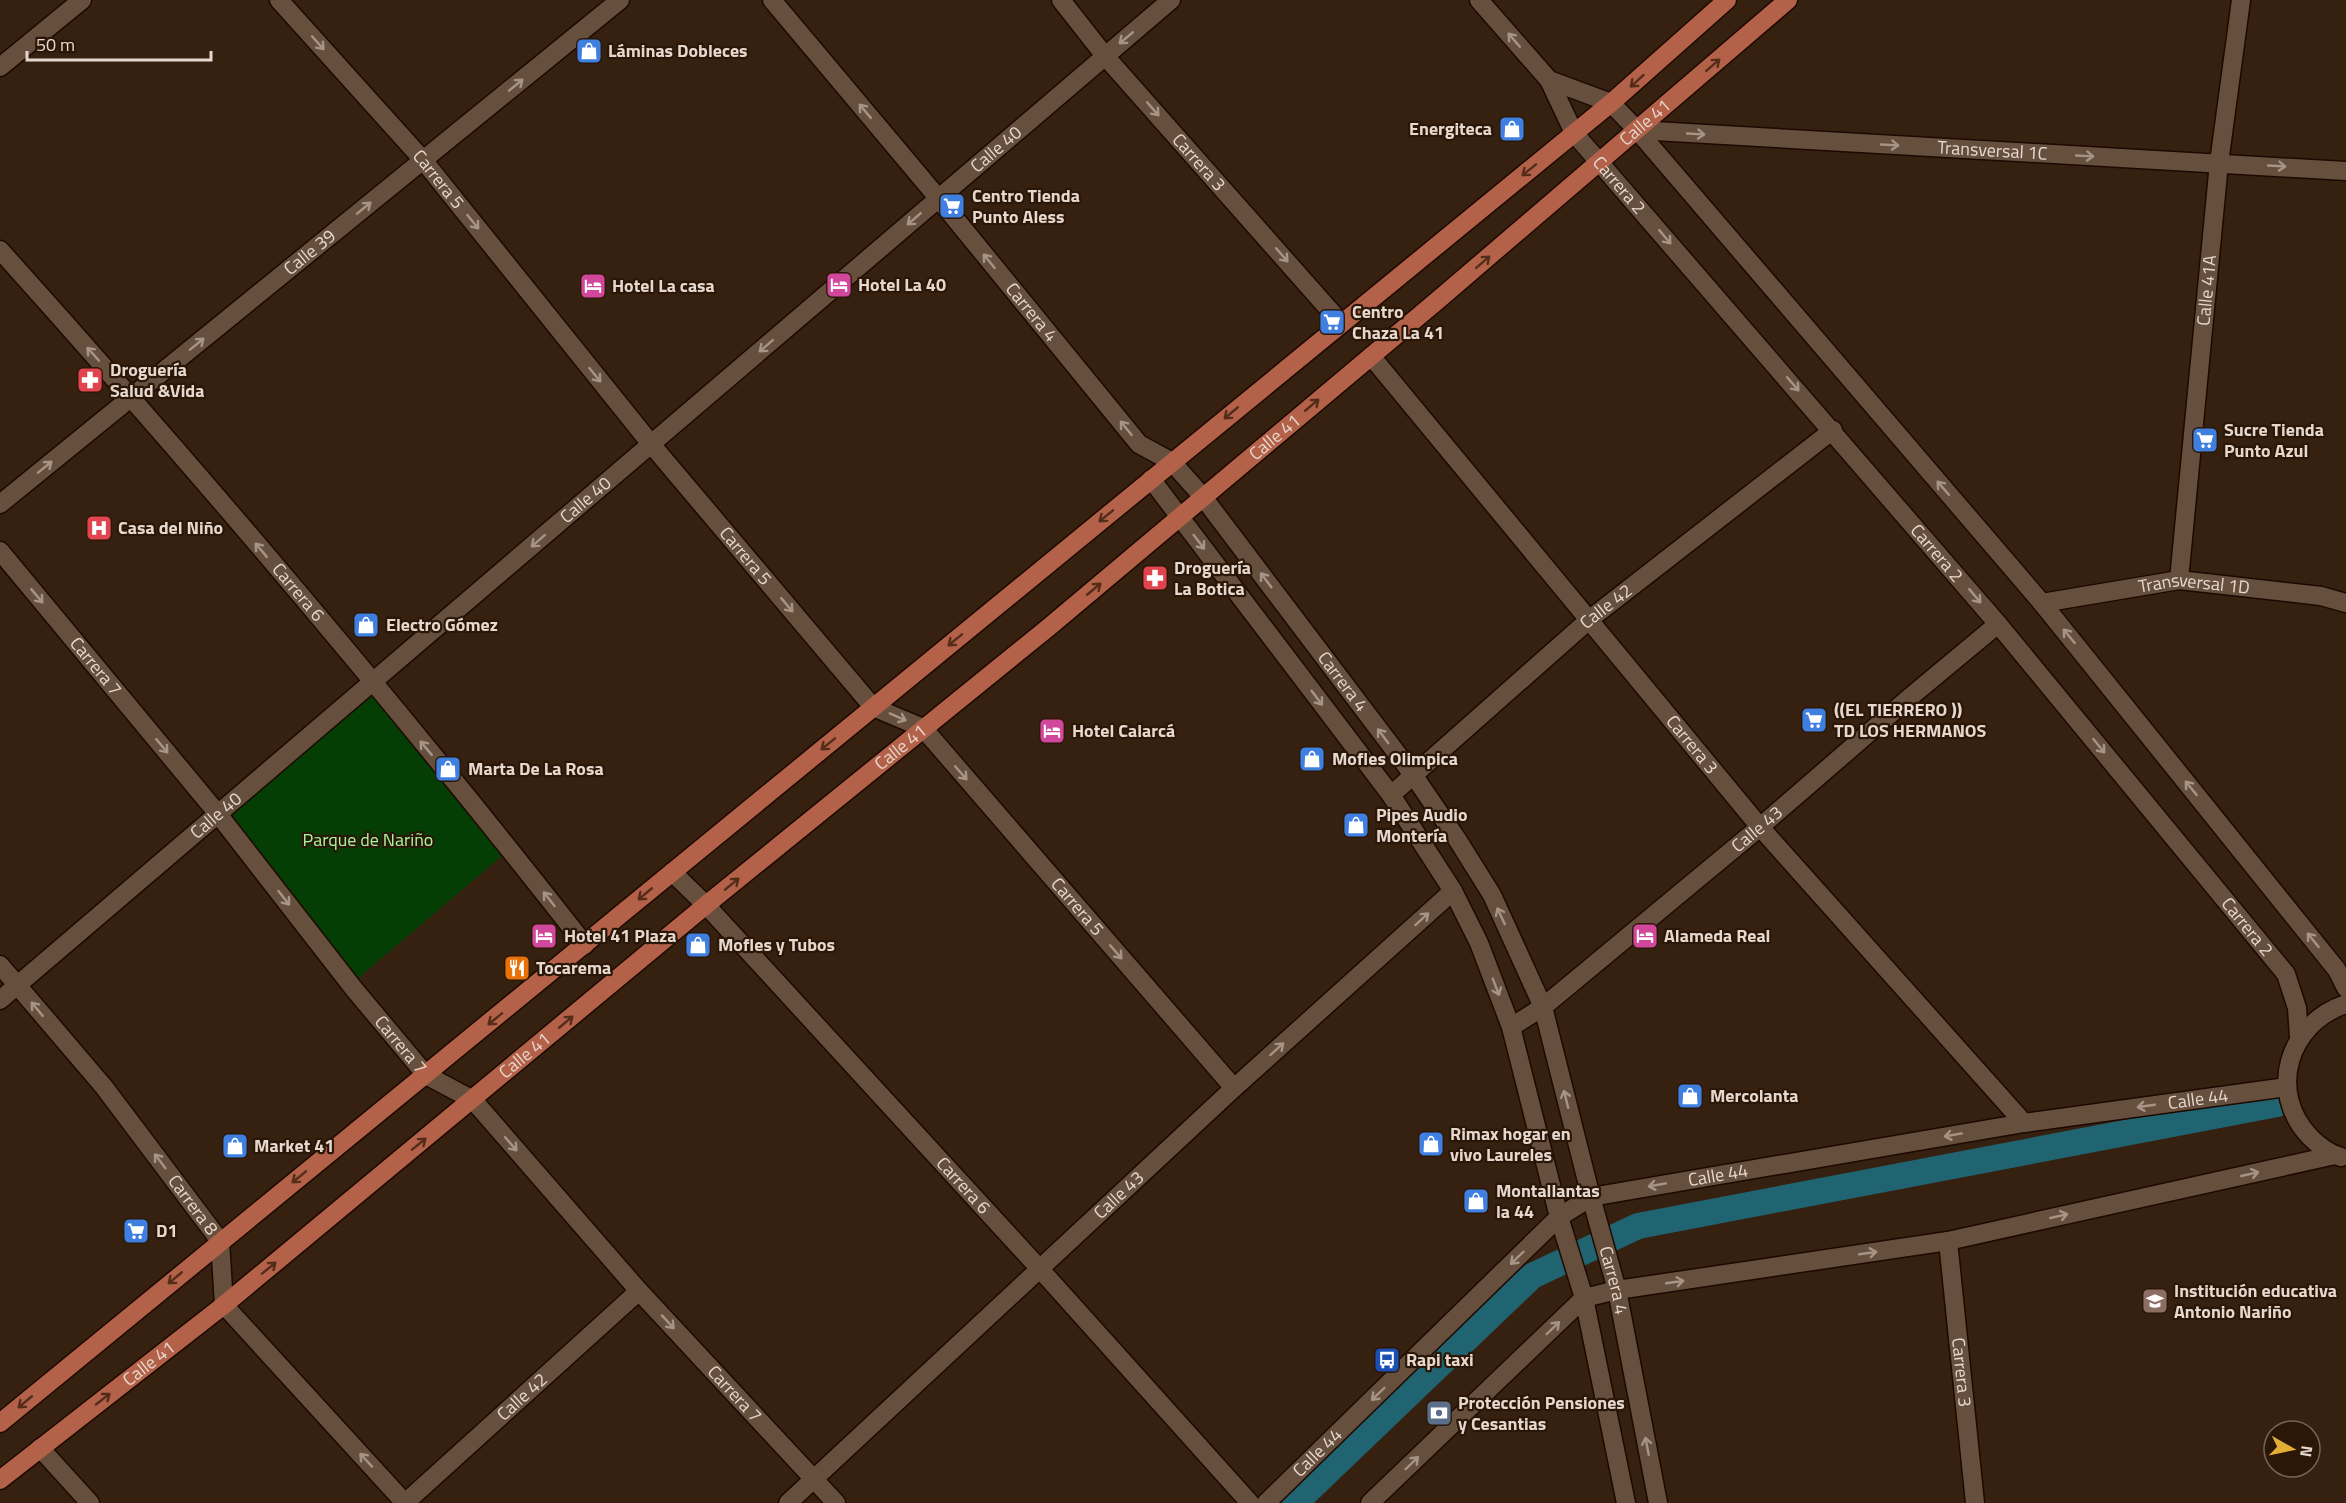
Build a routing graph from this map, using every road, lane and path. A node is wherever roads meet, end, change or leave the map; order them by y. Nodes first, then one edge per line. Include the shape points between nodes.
1 (82, 0) edge
2 (279, 0) edge
3 (620, 0) edge
4 (772, 0) edge
5 (1061, 0) edge
6 (1171, 0) edge
7 (1479, 0) edge
8 (1728, 0) edge
9 (1788, 0) edge
10 (2241, 0) edge
11 (1105, 56) junction
12 (0, 67) edge
13 (1549, 80) junction
14 (1611, 103) junction
15 (1637, 130) junction
16 (1574, 133) junction
17 (423, 160) junction
18 (1600, 160) junction
19 (2219, 163) junction
20 (2346, 171) edge
21 (939, 198) junction
22 (0, 250) edge
23 (1341, 322) junction
24 (1371, 356) junction
25 (132, 397) junction
26 (1833, 430) junction
27 (651, 444) junction
28 (1172, 462) junction
29 (1151, 479) junction
30 (1203, 497) junction
31 (0, 504) edge
32 (1180, 517) junction
33 (0, 551) edge
34 (2179, 580) junction
35 (2042, 603) junction
36 (2346, 603) edge
37 (1590, 619) junction
38 (1998, 624) junction
39 (372, 682) junction
40 (873, 706) junction
41 (923, 728) junction
42 (1414, 776) junction
43 (1391, 795) junction
44 (218, 814) junction
45 (1760, 827) junction
46 (672, 872) junction
47 (1453, 891) junction
48 (706, 905) junction
49 (585, 945) junction
50 (0, 965) edge
51 (17, 985) junction
52 (2346, 988) edge
53 (0, 1000) edge
54 (2346, 1004) edge
55 (1544, 1007) junction
56 (1511, 1027) junction
57 (2299, 1037) junction
58 (426, 1075) junction
59 (2287, 1087) junction
60 (1234, 1088) junction
61 (473, 1100) junction
62 (2024, 1123) junction
63 (2340, 1156) edge
64 (1590, 1197) junction
65 (1559, 1217) junction
66 (220, 1241) junction
67 (1948, 1241) junction
68 (1039, 1268) junction
69 (1582, 1290) junction
70 (1617, 1290) junction
71 (639, 1291) junction
72 (224, 1305) junction
73 (0, 1423) edge
74 (40, 1448) junction
75 (813, 1478) junction
76 (0, 1480) edge
77 (90, 1503) edge
78 (405, 1503) edge
79 (788, 1503) edge
80 (836, 1503) edge
81 (1250, 1503) edge
82 (1266, 1503) edge
83 (1370, 1503) edge
84 (1626, 1503) edge
85 (1658, 1503) edge
86 (1975, 1503) edge

1 - 12 street
2 -> 17 street, Carrera 5
17 -> 3 street, Calle 39
21 -> 4 street, Carrera 4
5 - 11 street, Carrera 3
6 -> 11 street, Calle 40
13 -> 7 street, Carrera 2
8 -> 14 main road, Calle 41
15 -> 9 main road, Calle 41
10 - 19 street, Calle 41A
11 - 21 street, Calle 40
11 -> 23 street, Carrera 3
13 - 14 street, Carrera 2
13 - 16 street, Carrera 2
14 - 15 street, Carrera 2
14 - 16 main road, Calle 41
15 - 18 main road, Calle 41
15 -> 19 street, Transversal 1C
35 -> 15 street, Carrera 2
16 - 18 street, Carrera 2
16 -> 23 main road, Calle 41
25 -> 17 street, Calle 39
17 -> 27 street, Carrera 5
24 -> 18 main road, Calle 41
18 -> 26 street, Carrera 2
19 -> 20 street, Transversal 1C
19 - 34 street, Calle 41A
21 -> 27 street, Calle 40
28 -> 21 street, Carrera 4 via 1139,444
25 -> 22 street, Carrera 6
23 -> 28 main road, Calle 41
30 -> 24 main road, Calle 41
24 - 37 street, Carrera 3
31 -> 25 street, Calle 39
39 -> 25 street, Carrera 6
26 - 37 street, Calle 42
26 -> 38 street, Carrera 2
27 -> 39 street, Calle 40
27 -> 40 street, Carrera 5
28 - 29 main road, Calle 41
28 - 30 street, Carrera 4
29 - 32 street, Carrera 4
29 -> 40 main road, Calle 41
30 - 32 main road, Calle 41
42 -> 30 street, Carrera 4
41 -> 32 main road, Calle 41
32 -> 43 street, Carrera 4
33 -> 44 street, Carrera 7
34 - 35 street, Transversal 1D
34 - 36 street, Transversal 1D via 2321,596
52 -> 35 street, Carrera 2 via 2337,970
37 - 42 street, Calle 42
37 - 45 street, Carrera 3
38 - 45 street, Calle 43
38 -> 57 street, Carrera 2 via 2286,974 2297,1008
39 - 44 street, Calle 40
49 -> 39 street, Carrera 6
40 -> 41 street, Carrera 5
40 -> 46 main road, Calle 41
48 -> 41 main road, Calle 41
41 -> 60 street, Carrera 5
42 - 43 street, Calle 42
55 -> 42 street, Carrera 4 via 1491,895
43 - 47 street, Carrera 4
44 - 51 street, Calle 40
44 -> 58 street, Carrera 7
45 - 55 street, Calle 43
45 - 62 street, Carrera 3
46 - 48 street, Carrera 6
46 -> 49 main road, Calle 41
47 -> 56 street, Carrera 4 via 1479,943
60 -> 47 street, Calle 43
61 -> 48 main road, Calle 41
48 - 68 street, Carrera 6
49 -> 58 main road, Calle 41
50 - 51 street, Carrera 8
51 - 53 street, Calle 40
66 -> 51 street, Carrera 8 via 104,1087
54 - 57 street via 2331,1008
55 - 56 street, Calle 43
64 -> 55 street, Carrera 4
56 - 65 street, Carrera 4
57 - 59 street via 2289,1062
58 - 61 street, Carrera 7
58 -> 66 main road, Calle 41
59 -> 62 street, Calle 44
59 - 63 street via 2301,1128 2316,1143
60 - 68 street, Calle 43
61 -> 71 street, Carrera 7
72 -> 61 main road, Calle 41
62 -> 64 street, Calle 44
67 -> 63 street
64 - 65 street, Calle 44
64 - 70 street, Carrera 4
65 - 69 street, Carrera 4
65 -> 82 street, Calle 44
66 - 72 street, Carrera 8
66 -> 73 main road, Calle 41
70 -> 67 street
67 - 86 street, Carrera 3
68 - 75 street, Calle 43
68 - 81 street, Carrera 6
69 - 70 street
83 -> 69 street
69 - 84 street, Carrera 4
85 -> 70 street, Carrera 4
71 -> 75 street, Carrera 7
71 - 78 street, Calle 42
74 -> 72 main road, Calle 41
78 -> 72 street
74 - 76 main road, Calle 41
74 - 77 street
75 - 79 street, Calle 43
75 - 80 street, Carrera 7

